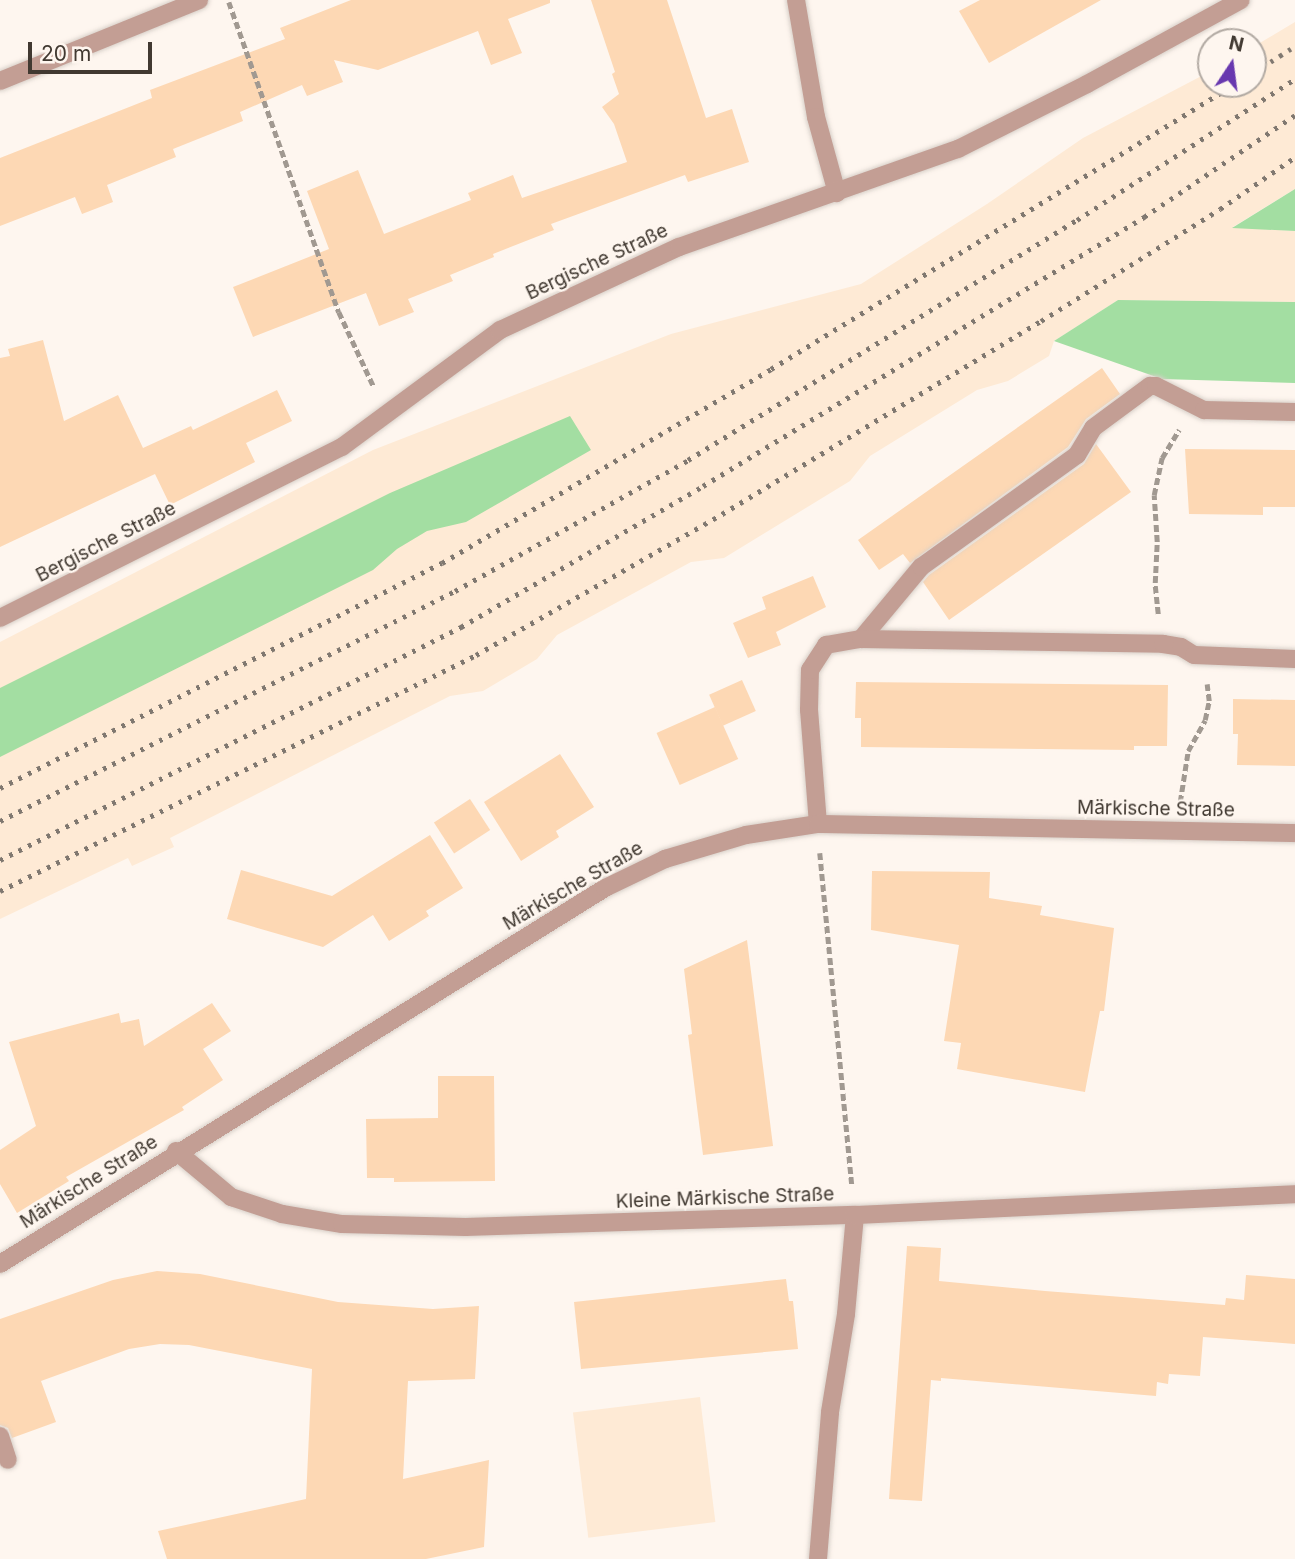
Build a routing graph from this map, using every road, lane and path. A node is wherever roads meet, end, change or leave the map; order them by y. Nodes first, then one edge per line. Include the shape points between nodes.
1 (199, 0) edge
2 (228, 0) edge
3 (796, 0) edge
4 (1241, 0) edge
5 (0, 81) edge
6 (837, 193) junction
7 (1204, 410) junction
8 (1295, 412) edge
9 (386, 413) junction
10 (0, 618) edge
11 (861, 639) junction
12 (1163, 644) junction
13 (1295, 659) edge
14 (1204, 677) dead end
15 (818, 824) junction
16 (1178, 831) junction
17 (1295, 833) edge
18 (176, 1151) junction
19 (1295, 1194) edge
20 (855, 1214) junction
21 (0, 1264) edge
22 (0, 1436) edge
23 (8, 1460) dead end
24 (818, 1559) edge

1 - 5 street
2 - 9 path via 339,312
3 - 6 street via 816,117
4 - 6 street, Bergische Straße via 958,149
6 - 9 street, Bergische Straße via 679,247 500,330
7 - 8 street
7 - 11 street via 1150,386 1093,428 1077,455 921,567
7 - 12 path via 1182,426 1156,475 1155,583
9 - 10 street, Bergische Straße via 342,447
11 - 12 street
11 - 15 street via 826,645 810,670
12 - 13 street via 1194,655
14 - 16 path via 1209,701 1182,772
15 - 16 street, Märkische Straße
15 - 18 street, Märkische Straße via 746,835 665,859 604,888
15 - 20 path
16 - 17 street, Märkische Straße
18 - 20 street, Kleine Märkische Straße via 231,1197 282,1214 342,1224 466,1227
18 - 21 street, Märkische Straße
19 - 20 street, Kleine Märkische Straße
20 - 24 street via 846,1314 828,1425
22 - 23 street

